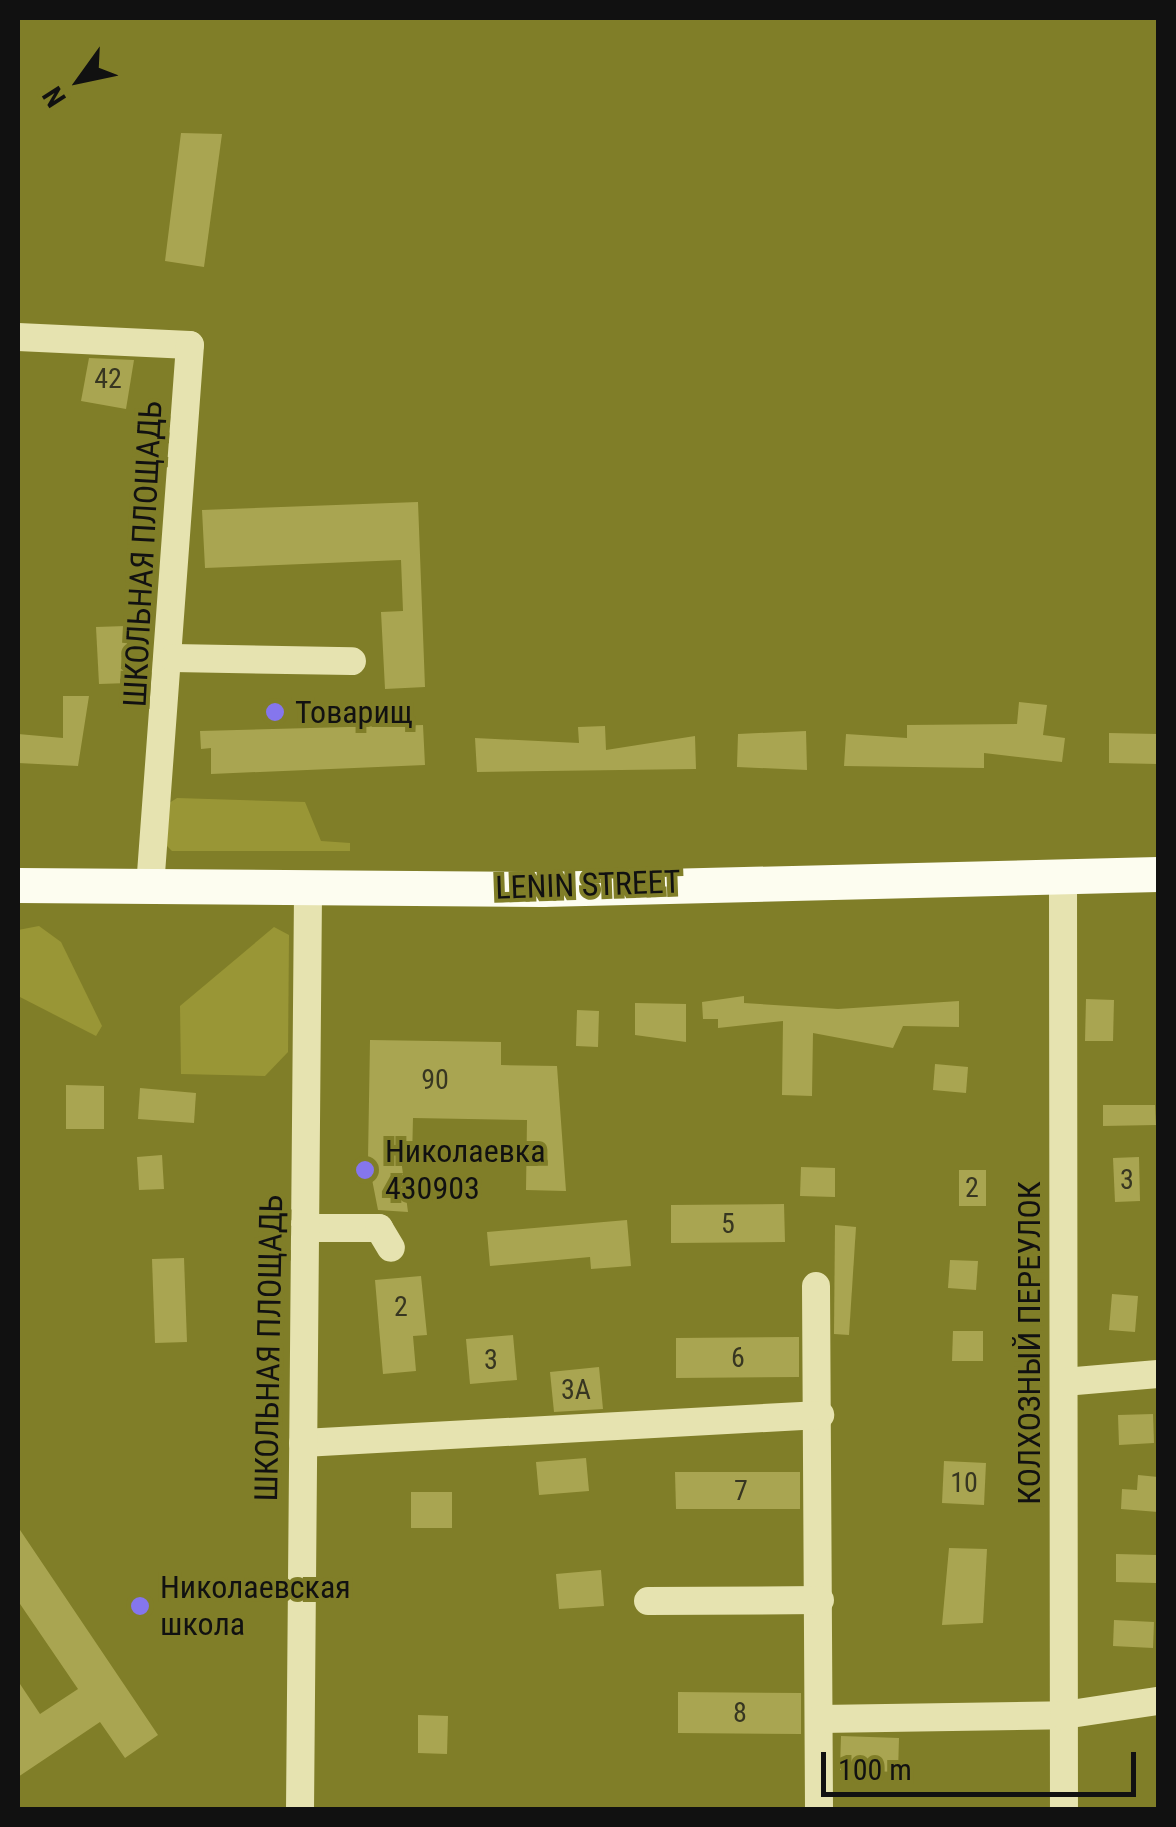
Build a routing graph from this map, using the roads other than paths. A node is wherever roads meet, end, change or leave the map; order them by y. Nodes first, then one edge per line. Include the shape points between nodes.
1 (18, 337) edge
2 (172, 658) junction
3 (352, 661) dead end
4 (1158, 874) edge
5 (1063, 877) junction
6 (18, 885) edge
7 (150, 887) junction
8 (308, 887) junction
9 (305, 1228) junction
10 (391, 1248) dead end
11 (816, 1286) dead end
12 (1158, 1374) edge
13 (1064, 1382) junction
14 (820, 1415) junction
15 (303, 1443) junction
16 (820, 1600) junction
17 (648, 1601) dead end
18 (1158, 1701) edge
19 (1064, 1715) junction
20 (820, 1719) junction
21 (300, 1810) edge
22 (819, 1810) edge
23 (1064, 1810) edge

1 - 2 street, ШКОЛЬНАЯ ПЛОЩАДЬ via 190,345
2 - 3 street
2 - 7 street, ШКОЛЬНАЯ ПЛОЩАДЬ
4 - 5 main road, LENIN STREET
5 - 8 main road, LENIN STREET
5 - 13 street, КОЛХОЗНЫЙ ПЕРЕУЛОК
6 - 7 main road, LENIN STREET
7 - 8 main road, LENIN STREET
8 - 9 street, ШКОЛЬНАЯ ПЛОЩАДЬ
9 - 10 street via 379,1228
9 - 15 street, ШКОЛЬНАЯ ПЛОЩАДЬ
11 - 14 street
12 - 13 street
13 - 19 street, КОЛХОЗНЫЙ ПЕРЕУЛОК
14 - 15 street
14 - 16 street
15 - 21 street, ШКОЛЬНАЯ ПЛОЩАДЬ
16 - 17 street
16 - 20 street
18 - 19 street
19 - 20 street
19 - 23 street, КОЛХОЗНЫЙ ПЕРЕУЛОК
20 - 22 street

